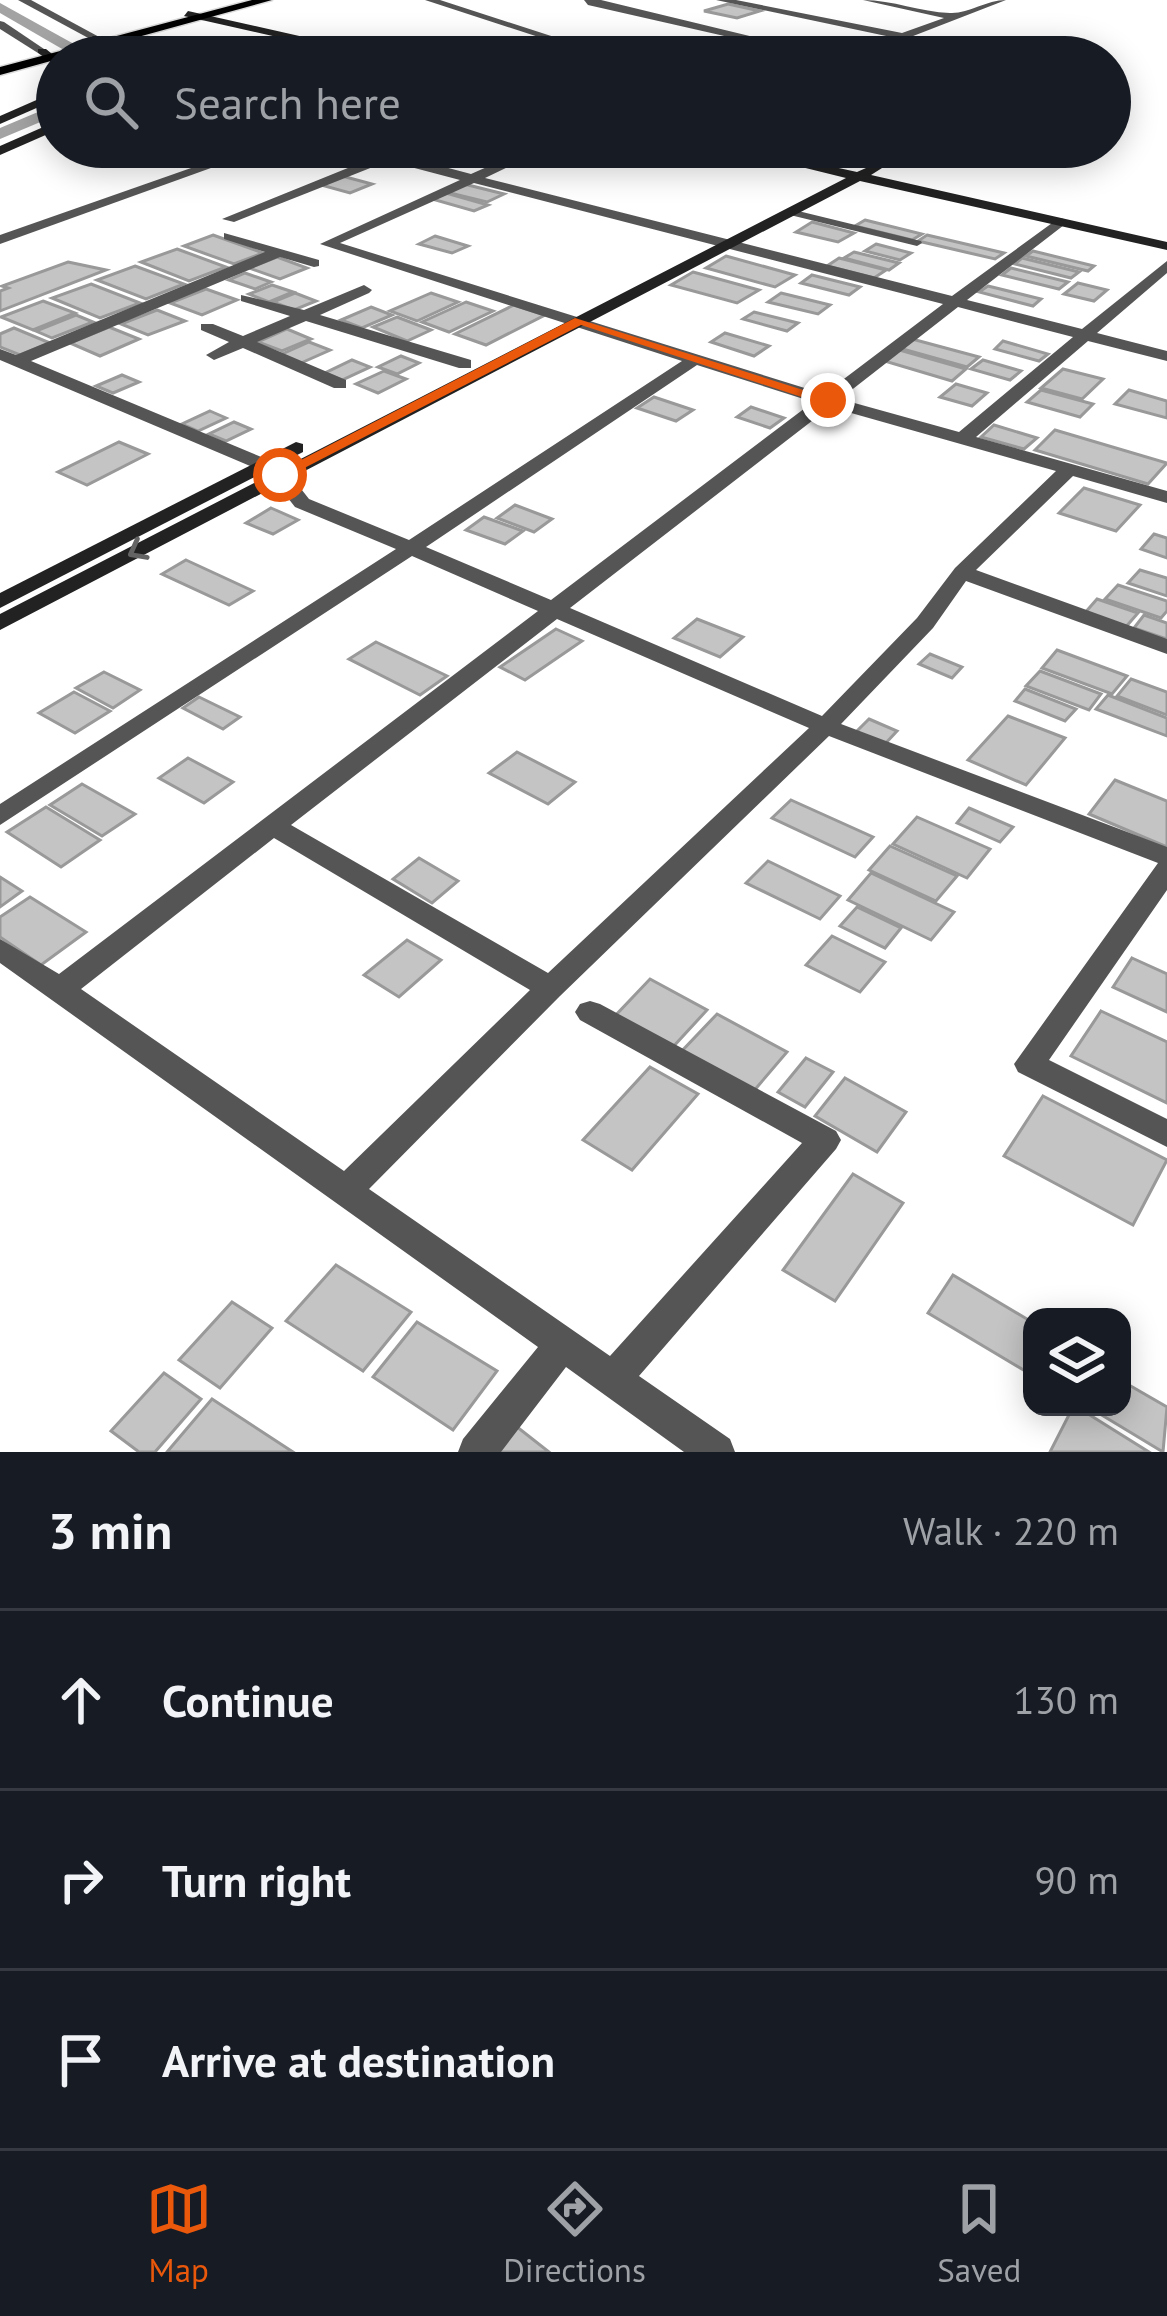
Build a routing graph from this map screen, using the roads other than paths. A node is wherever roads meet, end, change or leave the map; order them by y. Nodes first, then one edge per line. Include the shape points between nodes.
1 (23, 0) edge
2 (239, 0) edge
3 (266, 0) edge
4 (430, 0) edge
5 (596, 0) edge
6 (722, 0) edge
7 (868, 0) edge
8 (1001, 0) edge
9 (205, 17) junction
10 (957, 17) junction
11 (187, 18) junction
12 (0, 24) edge
13 (86, 36) edge
14 (126, 36) edge
15 (130, 36) edge
16 (256, 36) edge
17 (288, 36) edge
18 (544, 36) edge
19 (738, 36) edge
20 (900, 36) edge
21 (908, 36) edge
22 (36, 44) edge
23 (36, 56) edge
24 (0, 59) edge
25 (36, 59) edge
26 (0, 71) edge
27 (36, 104) edge
28 (0, 120) edge
29 (36, 135) edge
30 (0, 151) edge
31 (203, 168) edge
32 (362, 168) edge
33 (431, 168) edge
34 (494, 168) edge
35 (843, 168) edge
36 (847, 168) edge
37 (854, 170) junction
38 (471, 178) junction
39 (790, 212) junction
40 (1059, 222) junction
41 (1167, 234) edge
42 (0, 239) edge
43 (704, 239) junction
44 (917, 243) dead end
45 (726, 245) junction
46 (1167, 246) edge
47 (279, 252) junction
48 (314, 263) dead end
49 (1167, 265) edge
50 (364, 290) dead end
51 (247, 298) dead end
52 (954, 303) junction
53 (307, 316) junction
54 (571, 318) junction
55 (207, 327) dead end
56 (1086, 335) junction
57 (244, 343) junction
58 (214, 355) dead end
59 (1167, 356) edge
60 (8, 357) edge
61 (697, 358) junction
62 (465, 364) junction
63 (340, 384) dead end
64 (828, 400) junction
65 (964, 438) junction
66 (272, 470) junction
67 (1069, 470) junction
68 (1167, 497) edge
69 (411, 548) junction
70 (962, 572) junction
71 (0, 602) edge
72 (553, 612) junction
73 (0, 623) edge
74 (1167, 647) edge
75 (825, 726) junction
76 (0, 816) edge
77 (271, 825) junction
78 (1167, 857) edge
79 (1167, 871) edge
80 (0, 949) edge
81 (550, 988) junction
82 (61, 989) junction
83 (590, 1012) dead end
84 (1167, 1134) edge
85 (347, 1189) junction
86 (563, 1343) junction
87 (614, 1379) junction
88 (477, 1452) edge
89 (716, 1452) edge

1 - 13 street
2 - 11 main road
3 - 9 main road
4 - 18 street
5 - 19 street via 588,2
6 - 20 street
7 - 10 street
8 - 10 street
9 - 11 main road
9 - 17 street
10 - 21 street
11 - 14 main road
11 - 15 main road
11 - 16 street
12 - 22 street
23 - 24 main road
25 - 26 main road
27 - 28 street
29 - 30 street
31 - 42 street
32 - 47 street via 229,227
33 - 38 street
34 - 38 street
35 - 37 street
36 - 37 street
37 - 39 street
37 - 40 street
37 - 41 street
37 - 43 street
38 - 43 street
38 - 54 street via 327,244
39 - 44 lane
39 - 45 street
40 - 46 street
40 - 52 street
43 - 45 street
43 - 54 street
45 - 52 street
45 - 54 street
47 - 48 street
47 - 60 street
49 - 56 street
50 - 53 street
51 - 53 street
52 - 56 street
52 - 64 street
53 - 57 street
53 - 62 street
54 - 61 street
54 - 62 street
54 - 66 street
55 - 57 street
56 - 59 street
56 - 65 street
57 - 58 street
57 - 63 street
60 - 66 street
61 - 64 street
61 - 69 street
62 - 66 street
64 - 65 street
64 - 72 street
65 - 67 street
66 - 69 street via 302,502
66 - 71 street
66 -> 73 street
67 - 68 street
67 - 70 street
69 - 72 street
69 - 76 street
70 - 74 street
70 - 75 street via 925,623
72 - 75 street
72 - 77 street
75 - 78 street
75 - 81 street
77 - 81 street
77 - 82 street
79 - 84 street via 1029,1064
80 - 82 street
81 - 85 street
82 - 85 street
83 - 87 street via 825,1140
85 - 86 street
86 - 87 street
86 - 88 street
87 - 89 street

